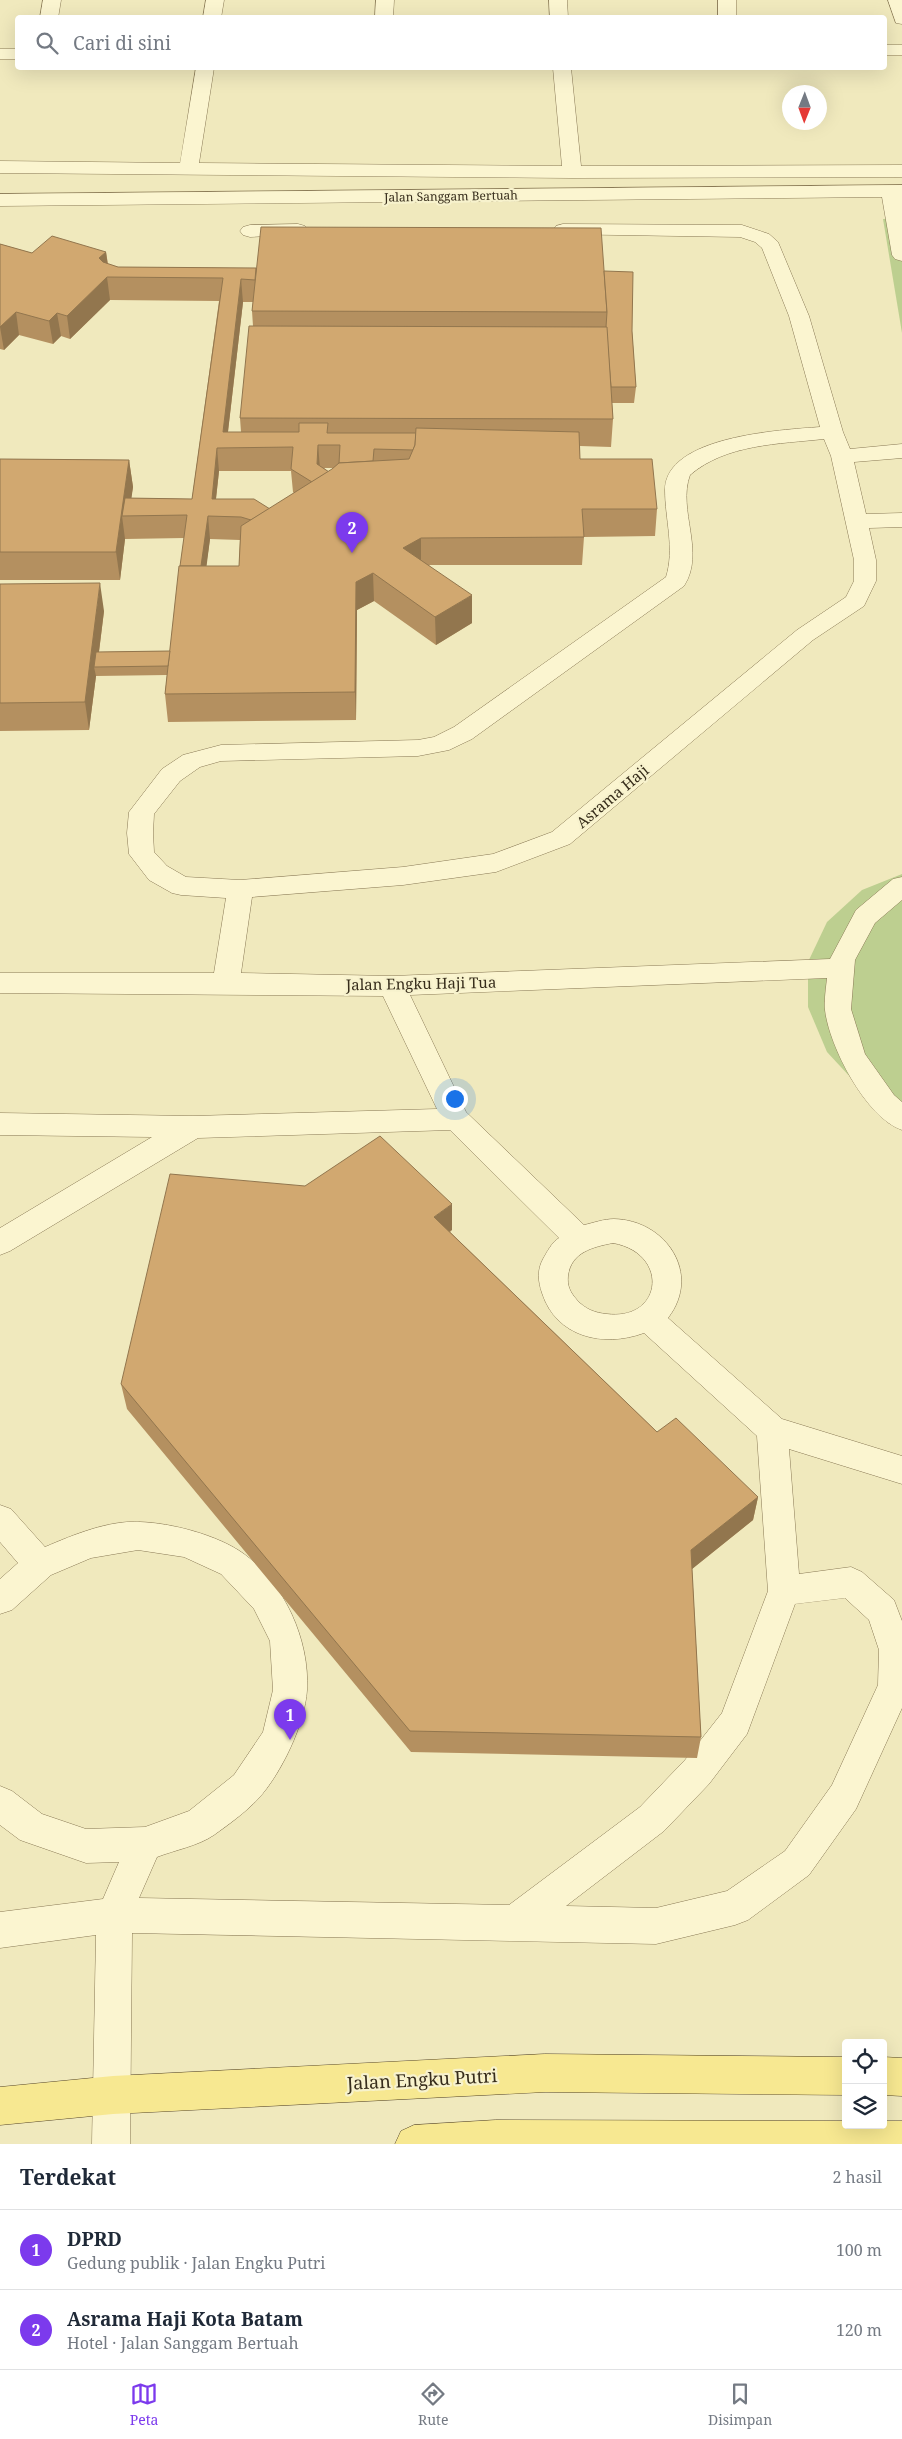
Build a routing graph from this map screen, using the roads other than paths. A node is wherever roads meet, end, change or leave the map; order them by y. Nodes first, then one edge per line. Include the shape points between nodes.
1 (52, 0) edge
2 (215, 0) edge
3 (385, 0) edge
4 (558, 0) edge
5 (727, 0) edge
6 (898, 0) edge
7 (50, 15) edge
8 (212, 15) edge
9 (384, 15) edge
10 (559, 15) edge
11 (727, 15) edge
12 (902, 19) edge
13 (887, 50) edge
14 (902, 50) edge
15 (0, 54) edge
16 (15, 54) edge
17 (205, 70) edge
18 (562, 70) edge
19 (0, 167) edge
20 (188, 170) junction
21 (902, 171) edge
22 (572, 172) junction
23 (896, 191) edge
24 (0, 200) edge
25 (319, 230) edge
26 (545, 230) edge
27 (250, 231) dead end
28 (902, 255) edge
29 (832, 432) junction
30 (902, 451) edge
31 (842, 456) junction
32 (902, 520) edge
33 (856, 521) junction
34 (902, 886) edge
35 (240, 889) junction
36 (841, 968) junction
37 (0, 983) edge
38 (226, 983) junction
39 (392, 986) junction
40 (456, 1119) junction
41 (902, 1119) edge
42 (0, 1124) edge
43 (193, 1127) junction
44 (578, 1238) junction
45 (0, 1243) edge
46 (648, 1318) junction
47 (772, 1430) junction
48 (902, 1470) edge
49 (0, 1519) edge
50 (40, 1565) junction
51 (784, 1591) junction
52 (0, 1599) edge
53 (0, 1803) edge
54 (145, 1844) junction
55 (114, 1915) junction
56 (515, 1923) junction
57 (0, 1930) edge
58 (842, 2076) edge
59 (887, 2076) edge
60 (902, 2077) edge
61 (113, 2095) junction
62 (0, 2106) edge
63 (902, 2140) edge
64 (111, 2144) edge
65 (414, 2144) edge

1 - 7 street
2 - 8 street
3 - 9 street
4 - 10 street
5 - 11 street
6 - 12 street
13 - 14 street
15 - 16 street
17 - 20 street
18 - 22 street
19 - 20 street
20 - 22 street
21 - 22 street
23 - 24 street, Jalan Sanggam Bertuah
23 - 28 street
25 - 27 street
26 - 29 street, Asrama Haji via 713,229 742,231 762,238 771,246 799,316
29 - 31 street, Asrama Haji
29 - 35 street, Asrama Haji via 741,444 695,460 680,472 676,486 682,568 676,581 464,733 440,744 418,748 221,754 192,761 171,775 142,812 142,854 158,873 181,886
30 - 31 street
31 - 33 street, Asrama Haji
32 - 33 street
33 - 35 street, Asrama Haji via 865,560 865,581 856,601 805,634 561,838 496,863 403,876
34 - 36 street via 865,918 842,960
35 - 38 street
36 - 39 street, Jalan Engku Haji Tua
36 - 41 street via 838,1009 852,1057 884,1103
37 - 38 street, Jalan Engku Haji Tua
38 - 39 street, Jalan Engku Haji Tua
39 - 40 street
40 - 43 street
40 - 44 street
42 - 43 street
43 - 45 street
44 - 46 street via 595,1232 630,1234 647,1242 659,1253 667,1267 669,1282 666,1299
44 - 46 street via 555,1260 552,1275 554,1292 564,1307 578,1320 598,1327 619,1328
46 - 47 street
47 - 48 street
47 - 51 street
49 - 50 street
50 - 52 street
50 - 54 street via 88,1544 138,1536 188,1543 232,1564 266,1598 286,1641 290,1690 278,1739 246,1787 200,1824
51 - 56 street via 735,1722 696,1772 652,1819
51 - 56 street via 851,1582 882,1611 896,1650 895,1686 844,1797 797,1863 735,1907 656,1926
53 - 54 street via 32,1828 86,1846
54 - 55 street
55 - 56 street
55 - 57 street
55 - 61 street
58 - 61 main road, Jalan Engku Putri via 545,2073
59 - 60 main road
61 - 62 main road, Jalan Engku Putri
61 - 64 street
63 - 65 main road via 496,2139

